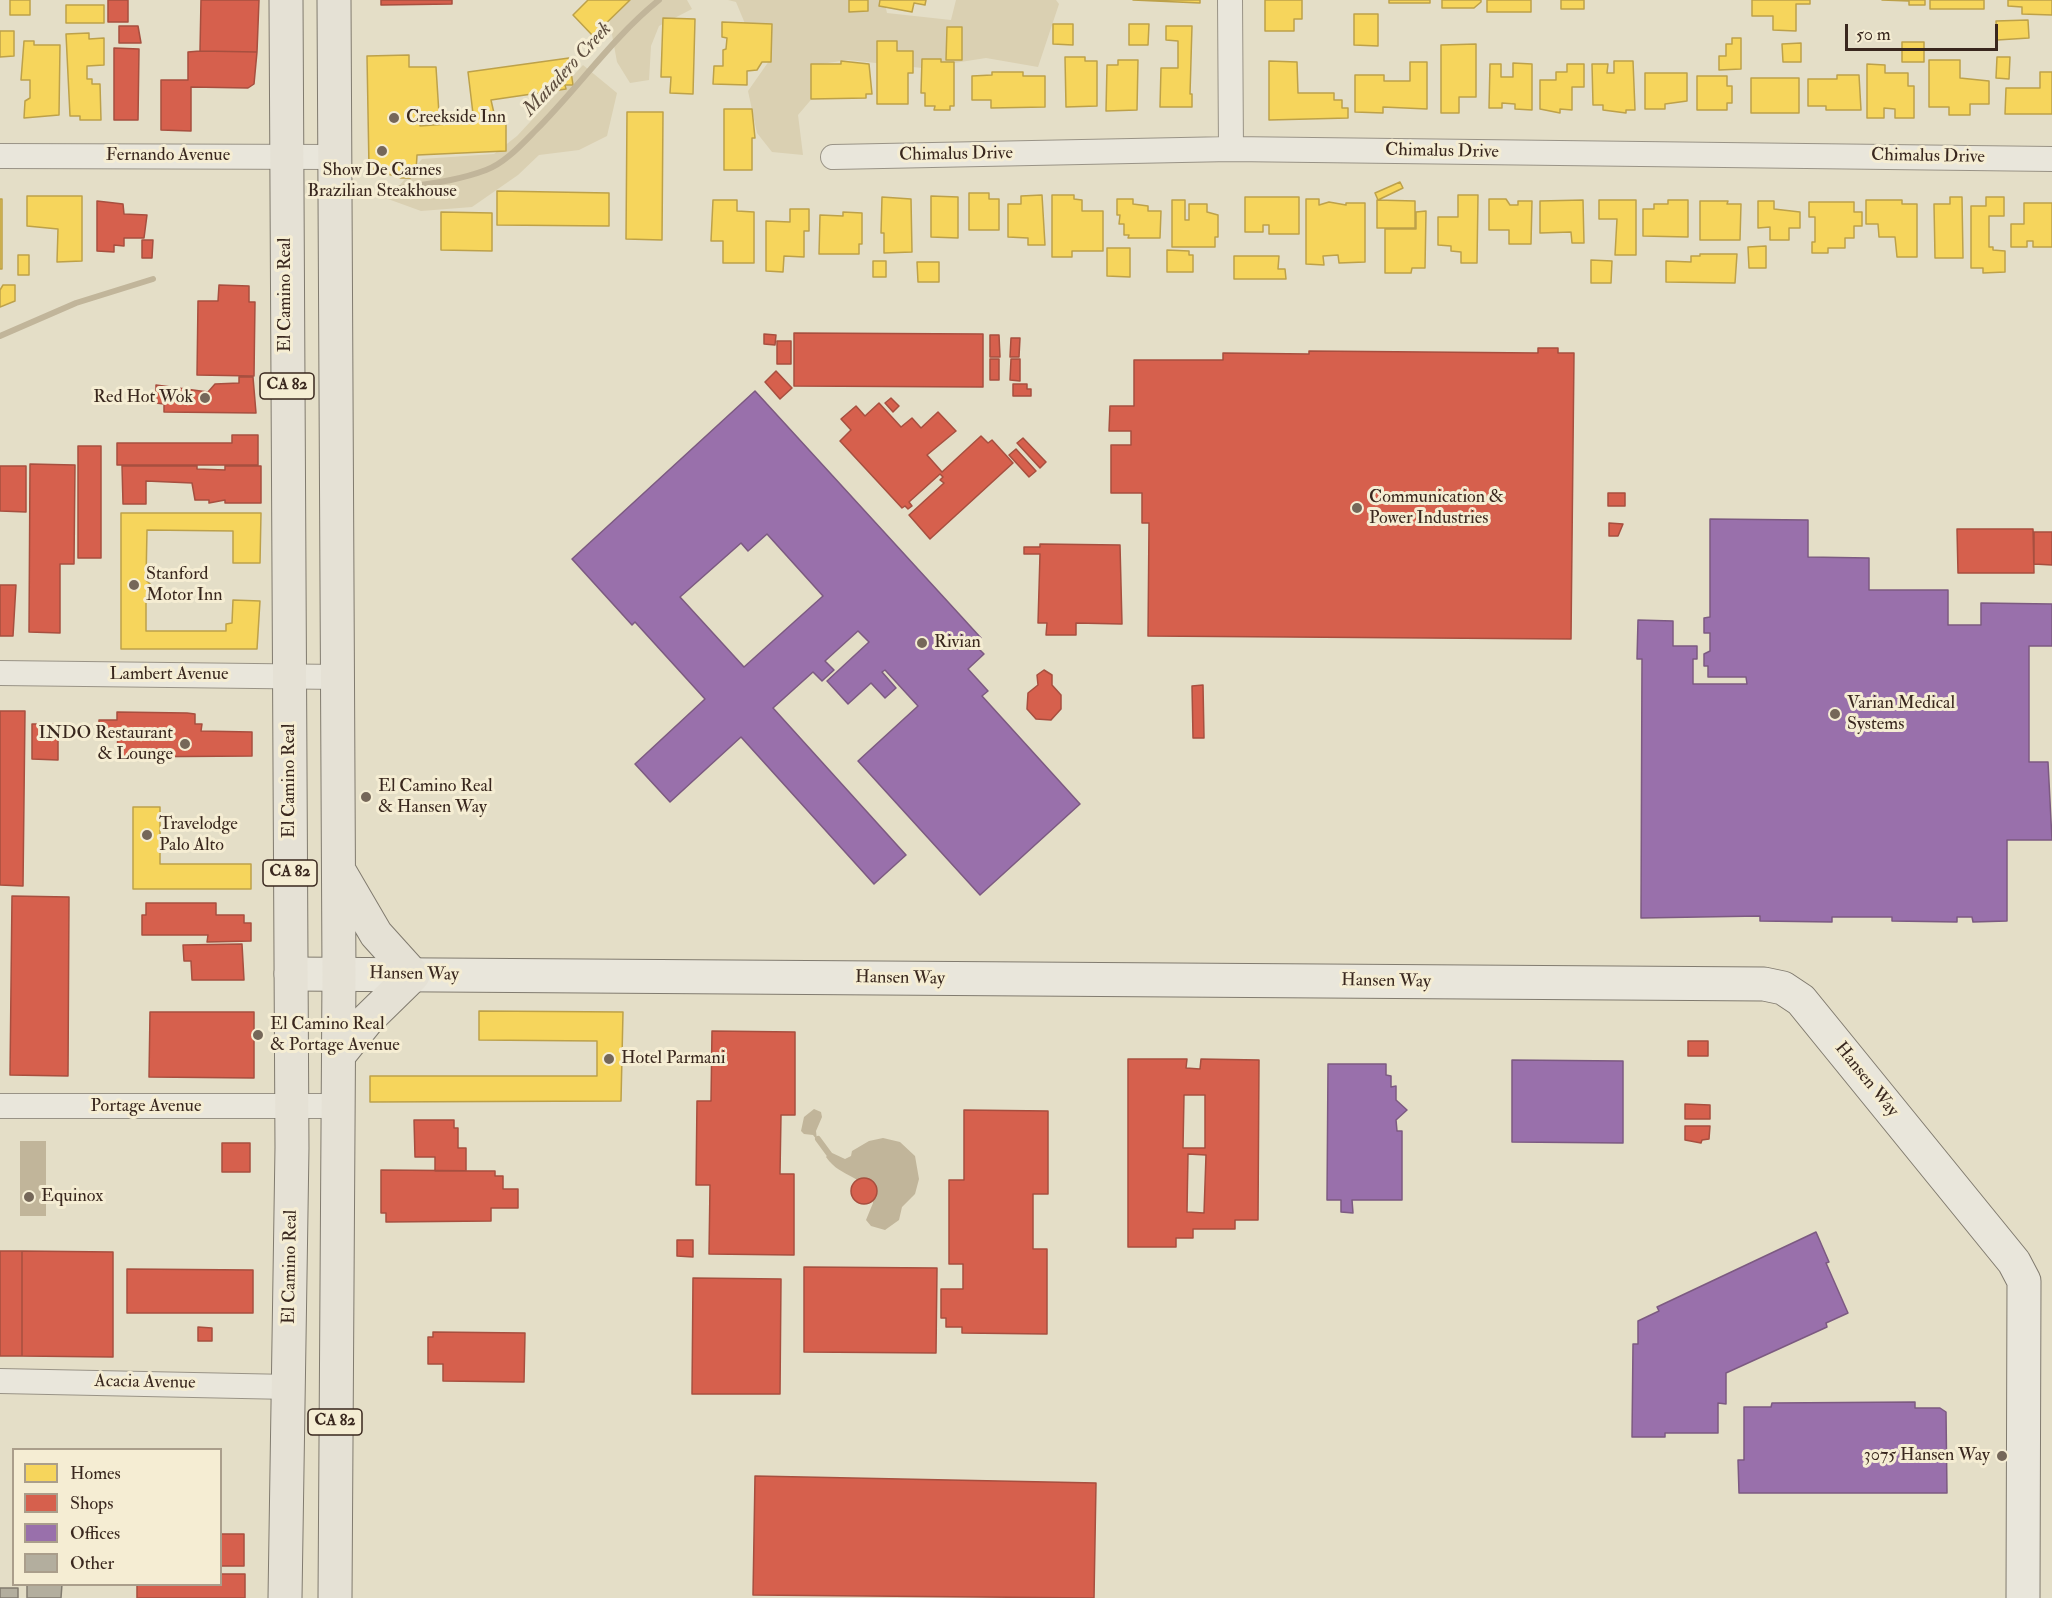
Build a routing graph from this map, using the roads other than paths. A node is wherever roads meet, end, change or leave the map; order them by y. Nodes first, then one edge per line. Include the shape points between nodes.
1 (286, 0) edge
2 (334, 0) edge
3 (1230, 0) edge
4 (1231, 149) junction
5 (0, 156) edge
6 (285, 156) junction
7 (335, 157) junction
8 (833, 157) dead end
9 (2052, 159) edge
10 (0, 674) edge
11 (289, 676) junction
12 (339, 677) junction
13 (339, 871) junction
14 (291, 974) junction
15 (339, 974) junction
16 (413, 975) junction
17 (339, 1056) junction
18 (0, 1106) edge
19 (292, 1106) junction
20 (338, 1106) junction
21 (0, 1381) edge
22 (290, 1387) junction
23 (285, 1598) edge
24 (335, 1598) edge
25 (2022, 1598) edge

1 - 6 main road, El Camino Real / CA 82
2 - 7 main road, CA 82
3 - 4 street
4 - 8 street, Chimalus Drive
4 - 9 street, Chimalus Drive
5 - 6 street, Fernando Avenue
6 - 7 street, Fernando Avenue
6 - 11 main road, El Camino Real / CA 82
7 - 12 main road, CA 82
10 - 11 street, Lambert Avenue
11 - 12 street, Lambert Avenue
11 - 14 main road, El Camino Real / CA 82
12 - 13 main road, CA 82
13 - 15 main road, CA 82
13 - 16 main road via 376,934
14 - 15 street, Hansen Way
14 - 19 main road, El Camino Real / CA 82
15 - 16 street, Hansen Way
15 - 17 main road, CA 82
16 - 17 main road via 368,1019
16 - 25 street, Hansen Way via 1764,984 1783,988 1801,1000 2007,1254 2024,1281
17 - 20 main road, CA 82
18 - 19 street, Portage Avenue
19 - 20 street, Portage Avenue
19 - 22 main road, El Camino Real / CA 82
20 - 24 main road, CA 82
21 - 22 street, Acacia Avenue
22 - 23 main road, El Camino Real / CA 82

